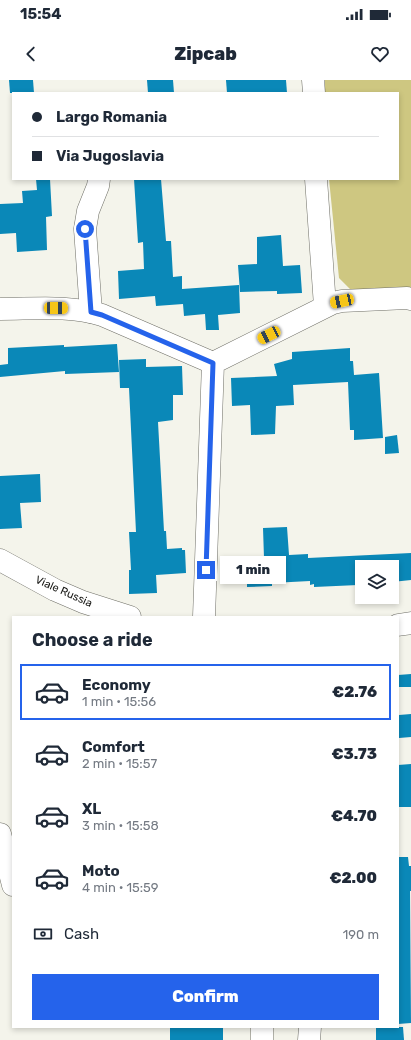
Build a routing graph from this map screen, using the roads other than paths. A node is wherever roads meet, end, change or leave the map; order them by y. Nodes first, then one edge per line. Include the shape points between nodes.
1 (313, 80) edge
2 (314, 92) edge
3 (99, 180) edge
4 (316, 180) edge
5 (411, 299) edge
6 (325, 306) junction
7 (0, 309) edge
8 (91, 312) junction
9 (213, 363) junction
10 (0, 560) edge
11 (127, 616) edge
12 (204, 616) edge
13 (411, 623) edge
14 (399, 625) edge
15 (0, 834) edge
16 (12, 881) edge
17 (262, 1028) edge
18 (310, 1028) edge
19 (262, 1040) edge
20 (310, 1040) edge

1 - 2 street
3 - 8 street via 88,211 85,229
4 - 6 street
5 - 6 street via 342,301
6 - 9 street
7 - 8 street via 68,308
8 - 9 street
9 - 12 street
10 - 11 street, Viale Russia via 55,590
13 - 14 street
15 - 16 street
17 - 19 street
18 - 20 street

